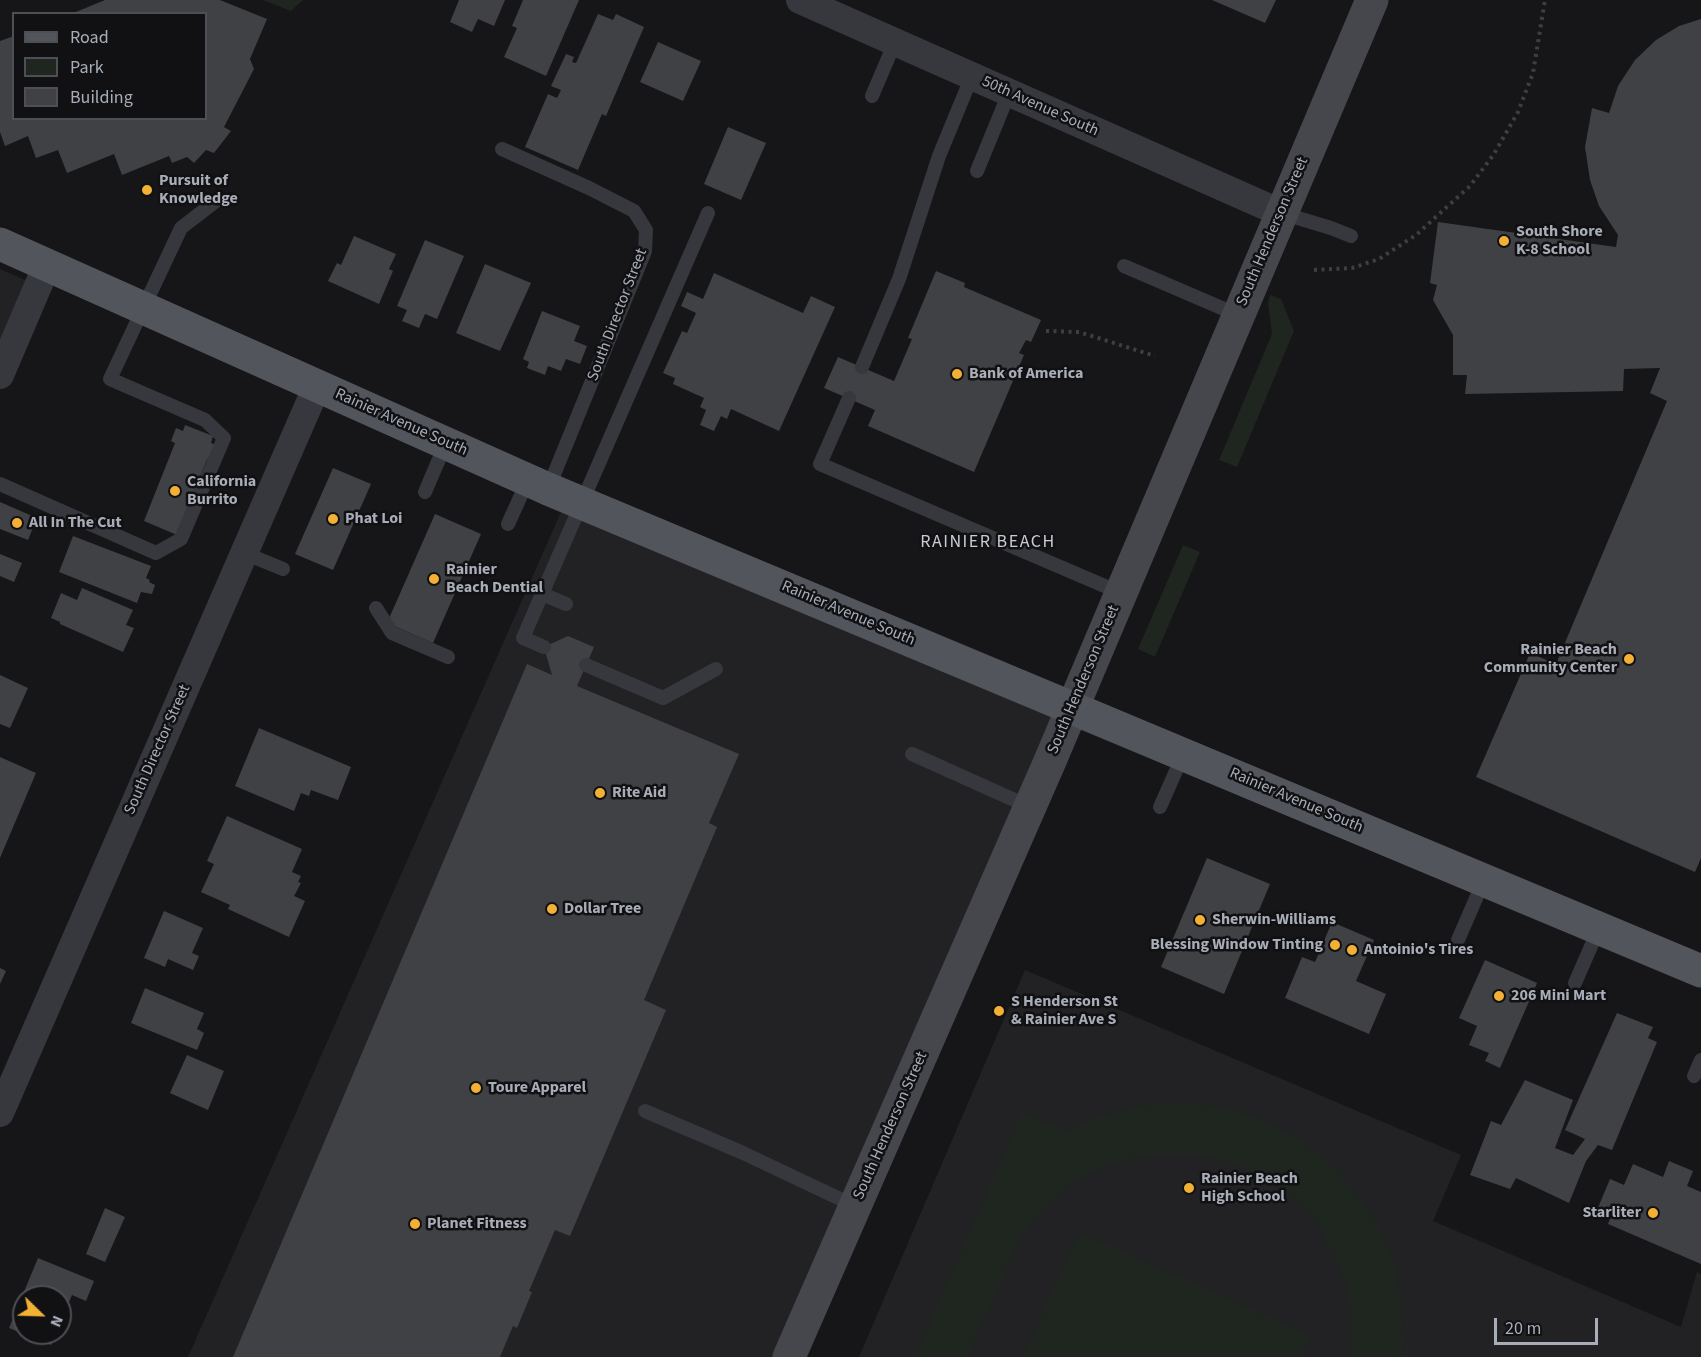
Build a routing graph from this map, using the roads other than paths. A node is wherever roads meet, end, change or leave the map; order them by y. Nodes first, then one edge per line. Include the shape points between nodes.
1 (800, 0) edge
2 (1372, 0) edge
3 (895, 42) junction
4 (972, 76) junction
5 (1009, 93) junction
6 (872, 96) dead end
7 (502, 149) dead end
8 (977, 171) dead end
9 (216, 201) dead end
10 (708, 213) dead end
11 (1281, 213) junction
12 (1351, 236) dead end
13 (0, 244) edge
14 (47, 265) junction
15 (1124, 266) dead end
16 (144, 308) junction
17 (1238, 315) junction
18 (8, 338) edge
19 (862, 367) dead end
20 (0, 375) edge
21 (317, 386) junction
22 (849, 398) dead end
23 (446, 443) junction
24 (0, 484) edge
25 (538, 484) junction
26 (425, 492) dead end
27 (582, 502) junction
28 (508, 524) dead end
29 (244, 553) junction
30 (283, 569) dead end
31 (1121, 593) junction
32 (542, 594) junction
33 (566, 604) dead end
34 (376, 608) dead end
35 (544, 646) dead end
36 (448, 657) dead end
37 (586, 665) dead end
38 (716, 669) dead end
39 (1073, 708) junction
40 (1184, 753) junction
41 (912, 754) dead end
42 (1030, 807) junction
43 (1160, 807) dead end
44 (1484, 879) junction
45 (1599, 928) junction
46 (1458, 940) dead end
47 (1701, 971) edge
48 (1575, 983) dead end
49 (1701, 1060) edge
50 (1695, 1076) dead end
51 (645, 1111) dead end
52 (0, 1113) edge
53 (855, 1206) junction
54 (789, 1357) edge

1 - 3 street, 50th Avenue South
2 - 11 main road, South Henderson Street
3 - 4 street, 50th Avenue South
3 - 6 lane
4 - 5 street, 50th Avenue South
4 - 19 lane via 939,156 899,279
5 - 8 lane
5 - 11 street, 50th Avenue South
7 - 25 lane, South Director Street via 634,211 646,230 645,251
9 - 16 lane via 181,228
10 - 27 lane
11 - 12 lane
11 - 17 main road, South Henderson Street
13 - 14 main road, Rainier Avenue South
14 - 16 main road, Rainier Avenue South
14 - 18 street
15 - 17 lane
16 - 21 main road, Rainier Avenue South
16 - 24 lane via 110,379 205,420 224,438 181,540 156,553
17 - 31 main road, South Henderson Street
18 - 20 street
21 - 23 main road, Rainier Avenue South
21 - 29 street, South Director Street
22 - 31 lane via 820,464
23 - 25 main road, Rainier Avenue South
23 - 26 lane
25 - 27 main road, Rainier Avenue South
25 - 28 lane, South Director Street
27 - 32 lane
27 - 39 main road, Rainier Avenue South
29 - 30 lane
29 - 52 street, South Director Street
31 - 39 main road, South Henderson Street
32 - 33 lane
32 - 35 lane via 523,638
34 - 36 lane via 392,633
37 - 38 lane via 663,698
39 - 40 main road, Rainier Avenue South
39 - 42 main road, South Henderson Street
40 - 43 lane
40 - 44 main road, Rainier Avenue South
41 - 42 lane
42 - 53 main road, South Henderson Street
44 - 45 main road, Rainier Avenue South
44 - 46 lane
45 - 47 main road, Rainier Avenue South
45 - 48 lane
49 - 50 lane
51 - 53 lane
53 - 54 main road, South Henderson Street

